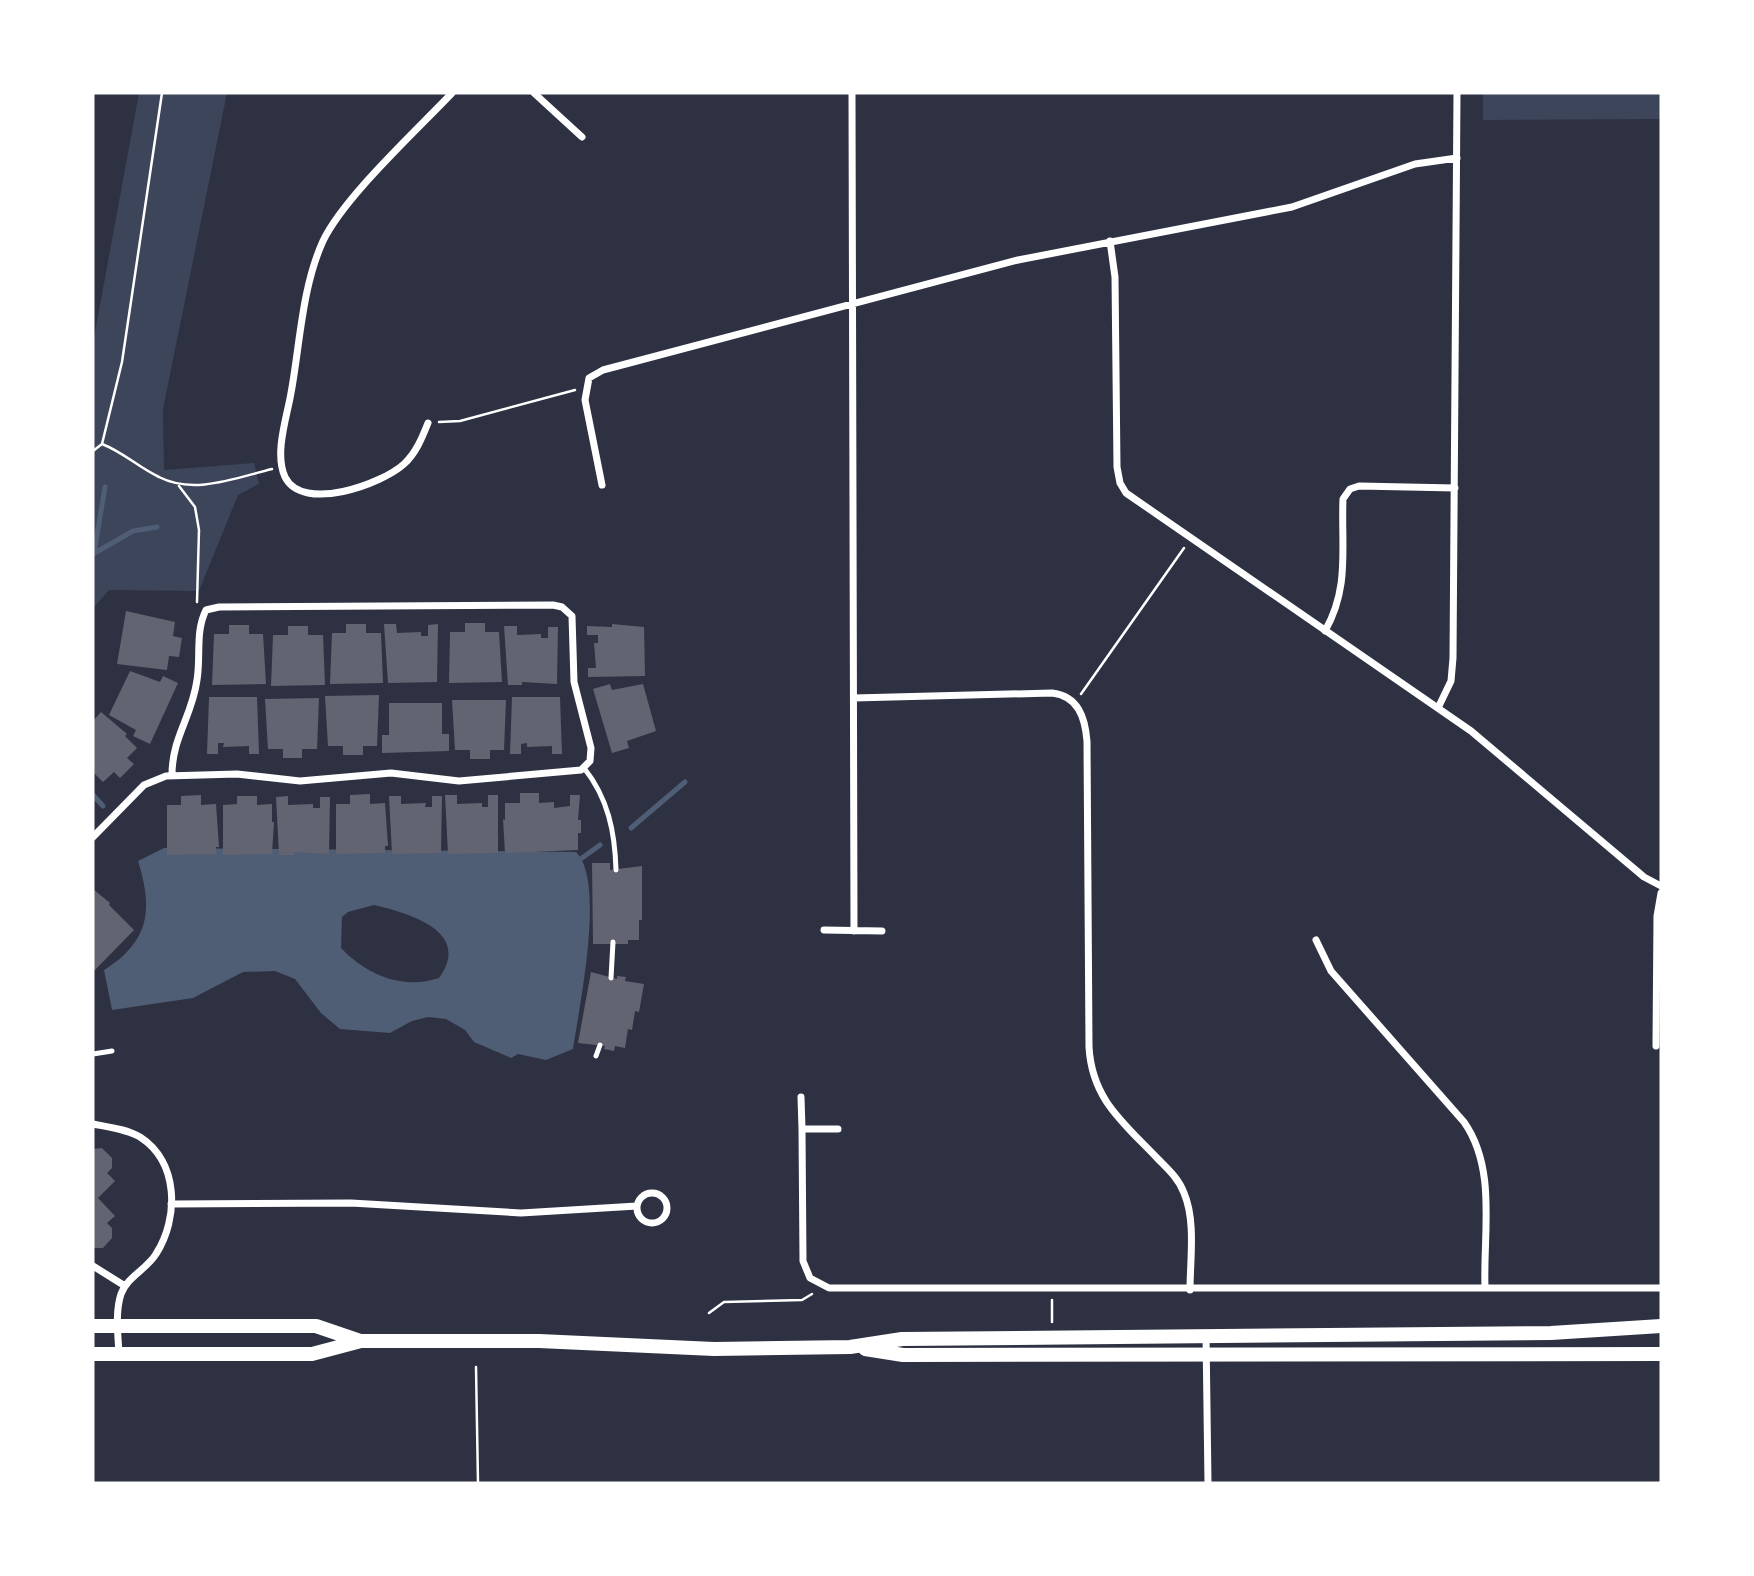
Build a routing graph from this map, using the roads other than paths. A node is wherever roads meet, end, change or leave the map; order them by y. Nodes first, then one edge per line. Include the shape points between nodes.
1 (452, 93) edge
2 (534, 93) edge
3 (852, 93) edge
4 (1457, 93) edge
5 (582, 137) dead end
6 (1457, 158) junction
7 (1110, 241) junction
8 (852, 305) junction
9 (428, 423) road end
10 (602, 485) dead end
11 (1455, 488) junction
12 (1325, 631) junction
13 (854, 698) junction
14 (1438, 708) junction
15 (584, 768) junction
16 (172, 775) junction
17 (93, 837) edge
18 (615, 870) dead end
19 (1661, 886) edge
20 (1661, 893) edge
21 (824, 930) dead end
22 (854, 931) junction
23 (882, 931) dead end
24 (1316, 940) dead end
25 (614, 942) dead end
26 (611, 978) dead end
27 (600, 1045) dead end
28 (1656, 1046) dead end
29 (112, 1051) dead end
30 (93, 1054) edge
31 (596, 1056) dead end
32 (801, 1097) dead end
33 (93, 1124) edge
34 (802, 1129) junction
35 (838, 1129) dead end
36 (171, 1204) junction
37 (637, 1206) junction
38 (93, 1266) edge
39 (125, 1286) junction
40 (1485, 1287) junction
41 (1661, 1288) edge
42 (1190, 1290) junction
43 (93, 1326) edge
44 (118, 1326) junction
45 (1661, 1326) edge
46 (1206, 1335) junction
47 (361, 1341) junction
48 (850, 1347) junction
49 (93, 1354) edge
50 (119, 1354) junction
51 (1661, 1354) edge
52 (1206, 1355) junction
53 (1209, 1483) edge

1 - 9 street via 358,194 324,239 312,275 282,444 285,476 296,490 314,496 394,472 414,453
2 - 5 street
3 - 8 street
4 - 6 street
6 - 7 street via 1415,164 1279,210
6 - 11 street
7 - 8 street via 1018,260
7 - 12 street via 1115,277 1120,483 1132,498
8 - 10 street via 603,370 589,378 585,388
8 - 13 street
11 - 12 street via 1359,486 1347,491 1343,499 1342,591
11 - 14 street via 1452,671
12 - 14 street
13 - 22 street
13 - 42 street via 1052,693 1063,695 1083,715 1092,1074 1109,1107 1184,1192 1189,1213
14 - 19 street via 1505,757 1644,877
15 - 16 street via 459,781 391,773 300,781 237,774
15 - 16 street via 592,748 574,682 573,620 562,607 219,607 206,610 201,620 197,682 173,748
15 - 18 lane via 604,799 613,831
16 - 17 street via 144,785
20 - 28 street
21 - 22 street
22 - 23 street
24 - 40 street via 1331,971 1464,1122 1477,1143 1485,1177
25 - 26 lane
27 - 31 lane
29 - 30 lane
32 - 34 street
33 - 36 street via 130,1133 149,1145 167,1171
34 - 35 street
34 - 42 street via 802,1254 816,1288
36 - 37 street via 351,1203 521,1213
36 - 39 street via 163,1242
37 - 37 street via 651,1193 664,1198 667,1207 661,1220 652,1223 639,1216
38 - 39 street
39 - 44 street
40 - 41 street
40 - 42 street
43 - 44 main road
44 - 47 main road via 316,1326
44 - 50 street
45 - 46 main road via 1551,1333
46 - 48 main road via 902,1339
46 - 52 street
47 - 48 main road via 539,1341 692,1349
47 - 50 main road via 312,1354
48 - 52 main road via 903,1355
49 - 50 main road
51 - 52 main road
52 - 53 street

